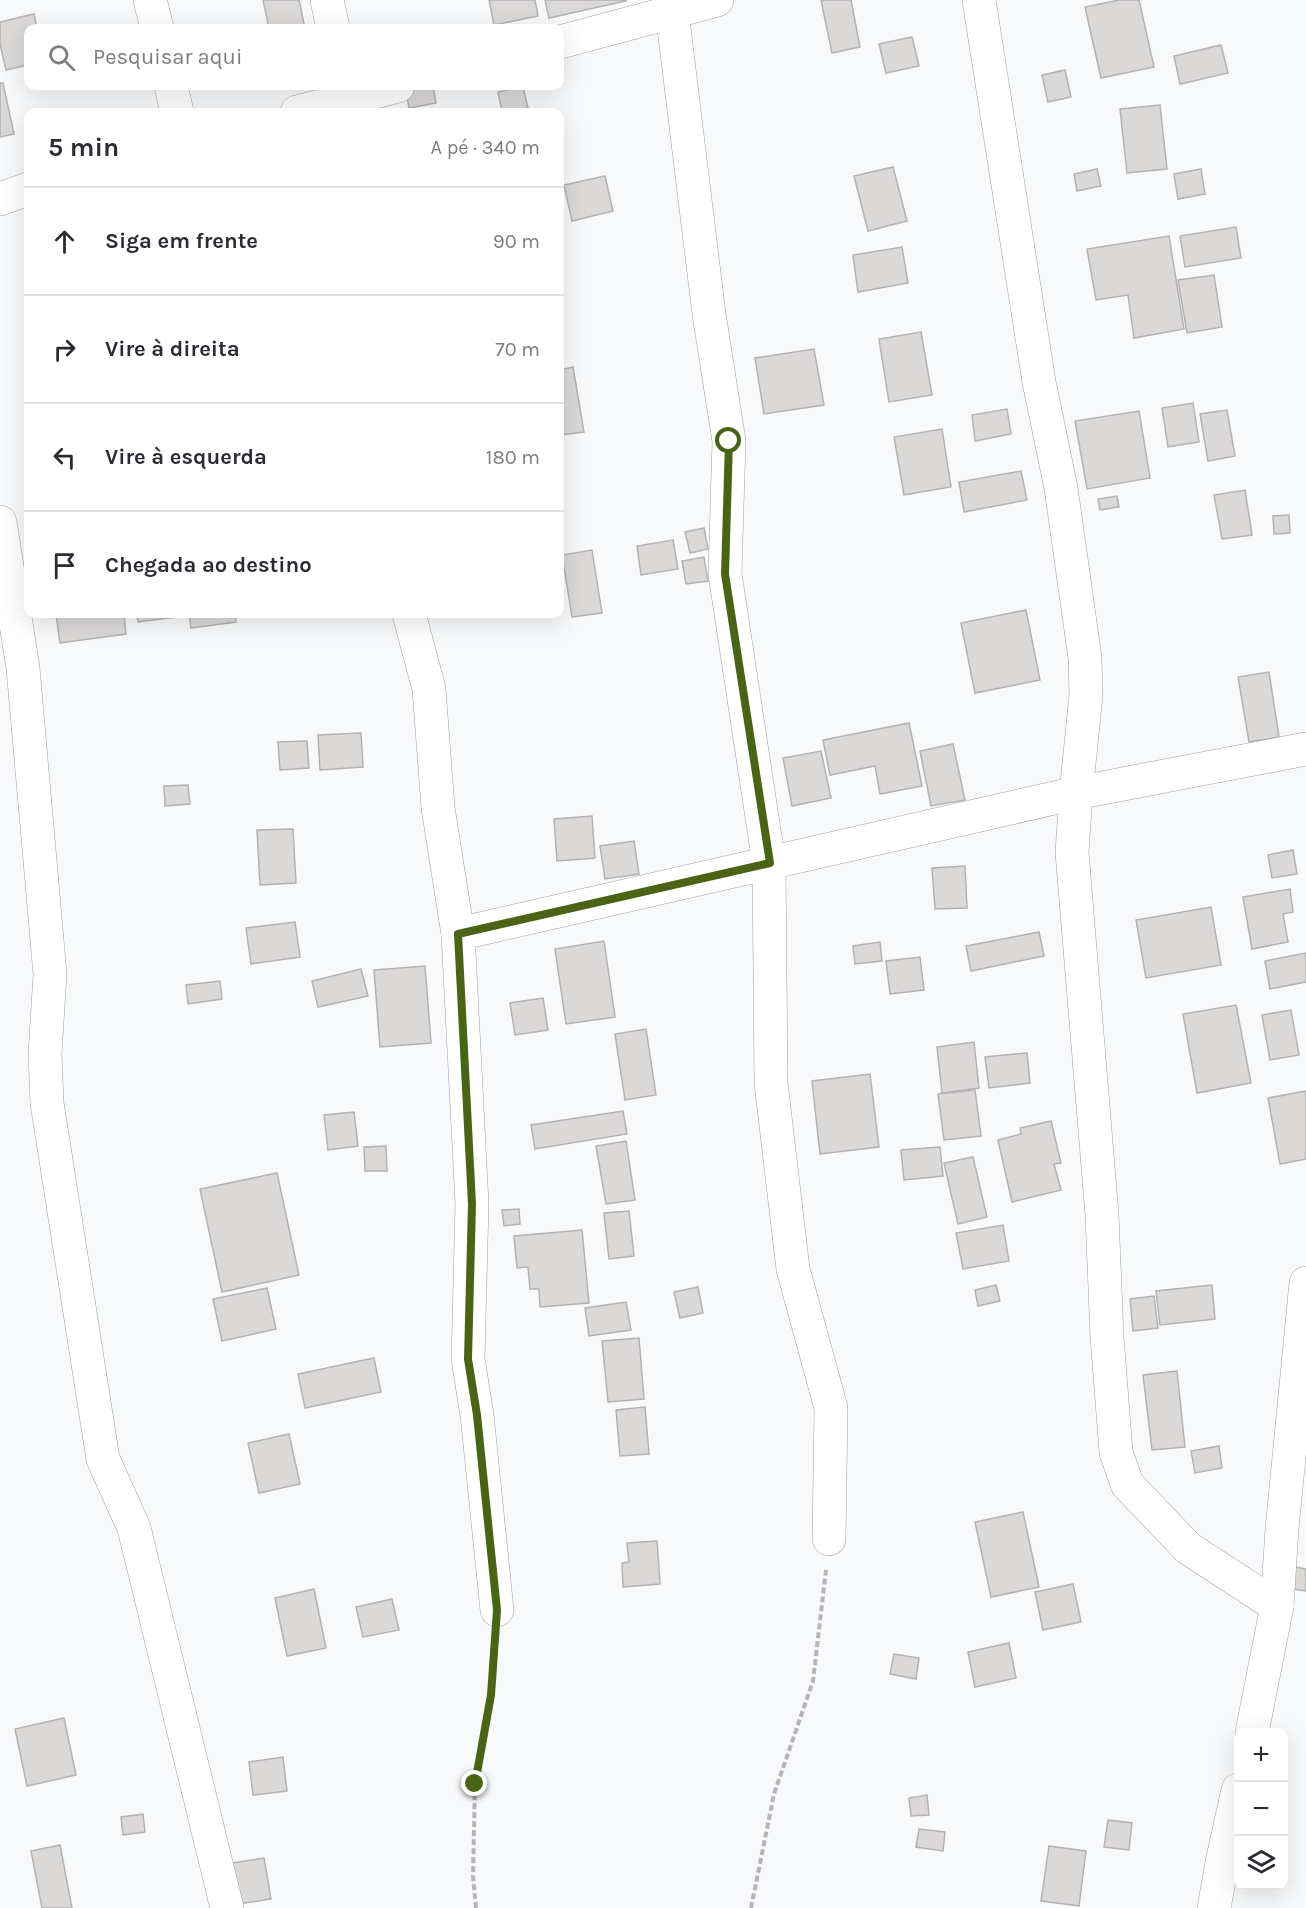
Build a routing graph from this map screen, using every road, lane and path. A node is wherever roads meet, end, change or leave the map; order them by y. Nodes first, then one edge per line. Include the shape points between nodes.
1 (150, 0) edge
2 (327, 0) edge
3 (717, 0) edge
4 (979, 0) edge
5 (670, 6) edge
6 (156, 24) edge
7 (332, 24) edge
8 (564, 41) edge
9 (172, 90) edge
10 (383, 90) edge
11 (348, 99) edge
12 (176, 108) edge
13 (313, 108) edge
14 (24, 190) edge
15 (0, 199) edge
16 (0, 522) edge
17 (410, 618) edge
18 (1306, 749) edge
19 (1076, 793) junction
20 (770, 863) junction
21 (458, 934) junction
22 (1306, 1283) edge
23 (829, 1539) joint
24 (1276, 1606) junction
25 (497, 1610) joint
26 (1253, 1728) edge
27 (1234, 1811) edge
28 (227, 1908) edge
29 (476, 1908) edge
30 (751, 1908) edge
31 (1214, 1908) edge

1 - 6 street
2 - 7 street
3 - 5 street
4 - 19 street via 1039,382 1061,488 1085,658 1086,695
5 - 8 street
5 - 20 street via 729,441 725,574
9 - 12 street
10 - 11 street
11 - 13 street
14 - 15 street
16 - 28 street via 22,668 50,974 45,1054 47,1103 92,1395 103,1459 134,1528
17 - 21 street via 429,689 438,808
18 - 19 street
19 - 20 street
19 - 24 street via 1072,852 1102,1215 1116,1452 1127,1484 1188,1548
20 - 21 street
20 - 23 street via 771,1083 793,1269 831,1408
21 - 25 street via 472,1204 468,1359
22 - 24 street
23 - 30 path via 813,1681 774,1794
24 - 26 street
25 - 29 path via 491,1695 475,1784
27 - 31 street

